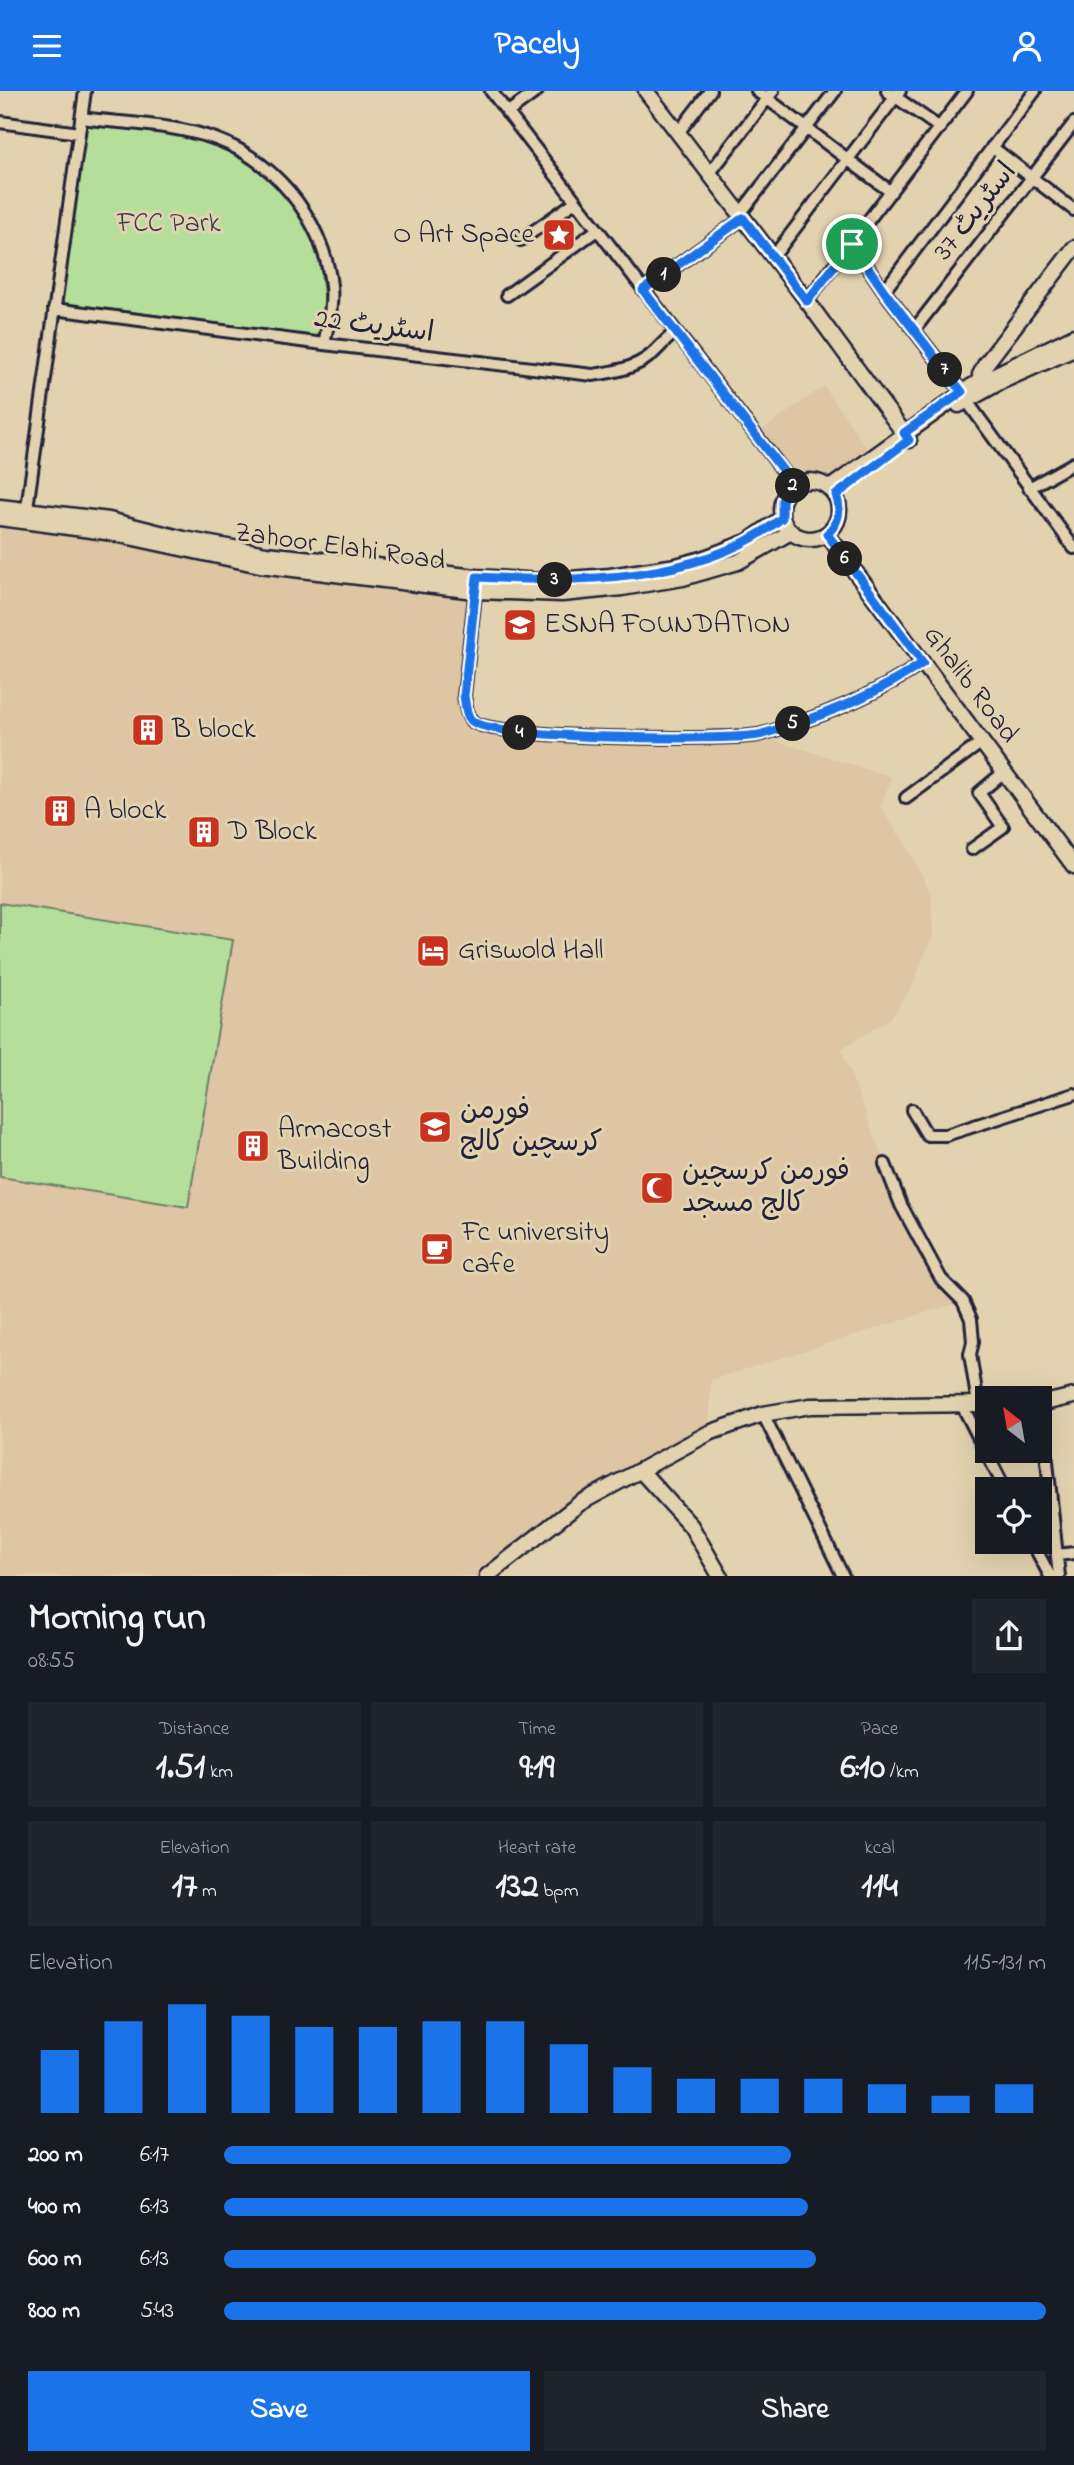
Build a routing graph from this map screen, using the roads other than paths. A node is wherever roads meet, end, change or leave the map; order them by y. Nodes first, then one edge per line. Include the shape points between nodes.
1 (85, 91) edge
2 (491, 91) edge
3 (537, 91) edge
4 (710, 91) edge
5 (757, 91) edge
6 (835, 91) edge
7 (967, 91) edge
8 (1035, 91) edge
9 (650, 93) edge
10 (894, 93) edge
11 (770, 95) edge
12 (508, 113) junction
13 (81, 118) junction
14 (0, 122) edge
15 (1074, 123) edge
16 (806, 128) junction
17 (940, 128) junction
18 (79, 133) junction
19 (678, 133) junction
20 (992, 147) junction
21 (848, 159) junction
22 (709, 174) junction
23 (1031, 178) junction
24 (891, 193) junction
25 (575, 201) junction
26 (1074, 210) edge
27 (742, 216) junction
28 (597, 230) junction
29 (521, 240) dead end
30 (852, 244) junction
31 (1074, 248) edge
32 (773, 257) junction
33 (643, 290) junction
34 (884, 291) junction
35 (507, 295) dead end
36 (807, 301) junction
37 (54, 309) junction
38 (914, 330) junction
39 (676, 332) junction
40 (1074, 336) edge
41 (324, 344) junction
42 (1074, 349) edge
43 (982, 379) junction
44 (964, 396) junction
45 (907, 437) junction
46 (1074, 463) edge
47 (794, 485) junction
48 (1029, 488) junction
49 (833, 492) junction
50 (0, 507) edge
51 (26, 515) junction
52 (0, 518) edge
53 (782, 518) junction
54 (791, 532) junction
55 (827, 534) junction
56 (1074, 548) edge
57 (476, 584) junction
58 (923, 663) junction
59 (982, 742) junction
60 (1003, 772) junction
61 (906, 798) dead end
62 (972, 849) dead end
63 (1074, 866) edge
64 (1074, 1094) edge
65 (912, 1110) dead end
66 (886, 1164) dead end
67 (978, 1386) edge
68 (1074, 1395) edge
69 (1052, 1401) edge
70 (975, 1404) edge
71 (962, 1405) junction
72 (762, 1414) junction
73 (1047, 1463) edge
74 (641, 1471) junction
75 (1000, 1477) edge
76 (1074, 1553) edge
77 (1038, 1554) edge
78 (1057, 1555) junction
79 (487, 1576) edge
80 (720, 1576) edge
81 (843, 1576) edge
82 (1050, 1576) edge
83 (1059, 1576) edge

1 - 13 street
2 - 12 street
3 - 12 street
4 - 19 street
5 - 11 street
6 - 16 street
7 - 17 street
8 - 20 street
9 - 19 main road
10 - 17 street
10 - 21 street
11 - 16 street
11 - 22 street
12 - 25 street
13 - 18 street
13 - 41 street via 204,135 249,156 286,187 320,240 327,262 332,310
14 - 18 street
15 - 23 street, اسٹریٹ 37
16 - 21 street
16 - 27 street
17 - 24 street
18 - 37 street
19 - 22 main road
20 - 23 street
20 - 34 street
21 - 24 street
21 - 32 street
22 - 27 main road
23 - 26 street
23 - 38 street, اسٹریٹ 37
24 - 30 street
25 - 28 street
25 - 29 street
27 - 32 main road
27 - 33 street
28 - 33 street
28 - 35 street
30 - 34 street
30 - 36 street
31 - 43 main road via 985,365
32 - 36 main road
33 - 39 street
34 - 38 street
36 - 45 main road
37 - 41 street, اسٹریٹ 22
37 - 51 street
38 - 44 street
39 - 41 street, اسٹریٹ 22 via 634,366 593,375
39 - 47 street
40 - 43 main road
42 - 44 main road
43 - 44 main road
44 - 45 main road
44 - 48 street
45 - 49 main road
46 - 48 street
47 - 49 main road via 813,480
47 - 53 main road via 782,500
48 - 56 street
49 - 55 main road via 840,512
50 - 51 main road, Zahoor Elahi Road
51 - 52 main road, Zahoor Elahi Road
51 - 57 main road, Zahoor Elahi Road via 260,565
53 - 54 main road
53 - 57 main road, Zahoor Elahi Road via 747,542 676,566 610,576
54 - 55 main road via 808,539
54 - 57 main road, Zahoor Elahi Road via 738,562 683,578 562,594
55 - 58 main road, Ghalib Road
57 - 58 street via 464,696 472,721 484,727 527,734 757,735 824,715 888,686
58 - 59 main road, Ghalib Road
59 - 60 main road, Ghalib Road
59 - 61 street
60 - 62 street via 979,793 1003,827
60 - 63 main road, Ghalib Road
64 - 65 street via 946,1135 928,1135
66 - 67 street via 927,1255 941,1279 963,1301 971,1319 970,1354
68 - 69 main road
70 - 71 main road
71 - 72 main road via 810,1406
71 - 75 street
72 - 74 main road via 709,1433
72 - 81 street
73 - 78 street
74 - 79 main road via 580,1503
74 - 80 main road via 691,1526
76 - 78 street
77 - 82 street
78 - 83 street

